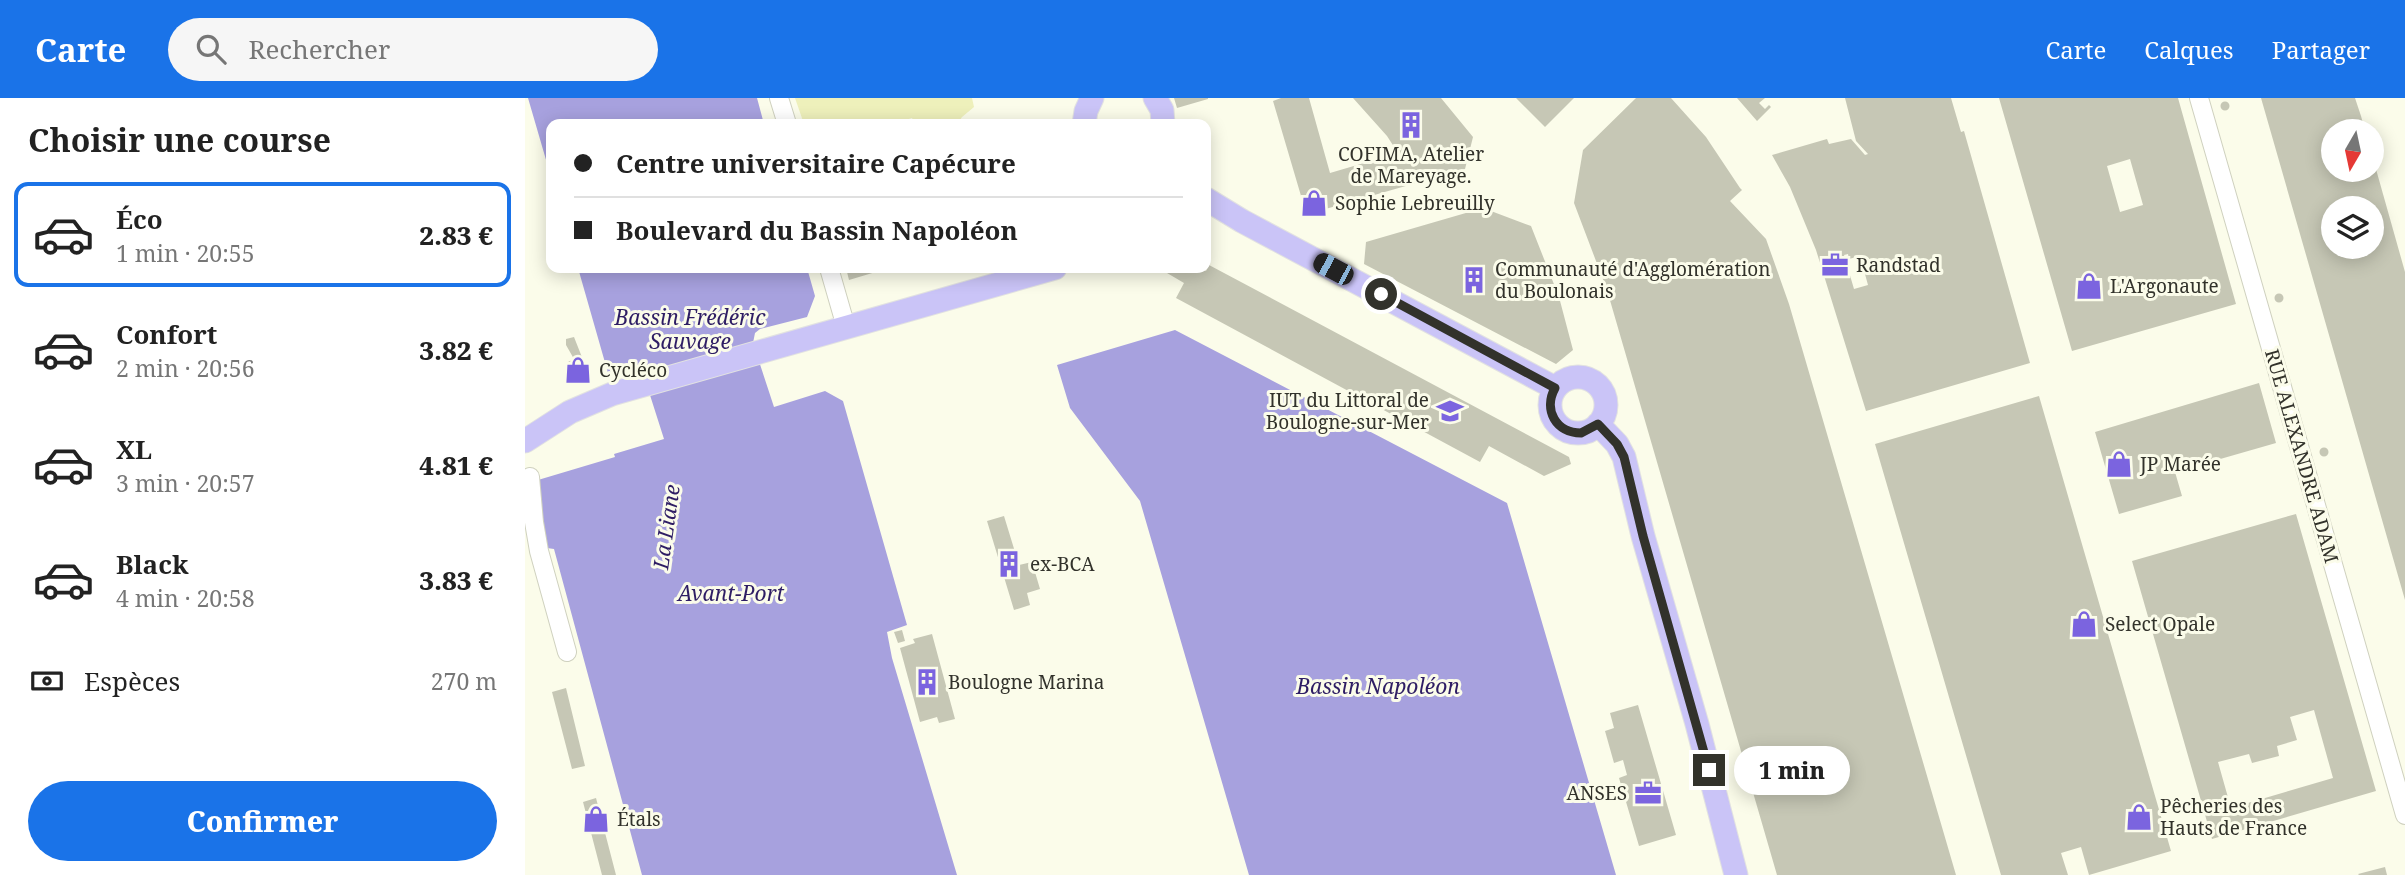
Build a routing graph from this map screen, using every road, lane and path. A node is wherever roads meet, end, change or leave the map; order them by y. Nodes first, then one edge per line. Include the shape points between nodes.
1 (779, 98) edge
2 (1092, 98) edge
3 (1156, 98) edge
4 (2199, 98) edge
5 (785, 119) edge
6 (1085, 119) edge
7 (1163, 119) edge
8 (1211, 202) edge
9 (830, 273) edge
10 (1037, 273) edge
11 (846, 327) junction
12 (1555, 388) junction
13 (1598, 424) junction
14 (526, 443) edge
15 (530, 477) dead end
16 (568, 652) dead end
17 (2405, 815) edge
18 (1736, 875) edge

1 - 5 street
2 - 6 main road
3 - 7 main road
4 - 17 street, RUE ALEXANDRE ADAM
8 - 12 main road
9 - 11 street
10 - 11 main road
11 - 14 main road via 623,391 570,412
12 - 13 main road via 1551,410 1560,426 1581,433
12 - 13 main road via 1573,377 1596,384 1606,403
13 - 18 main road via 1624,457
15 - 16 street via 539,551

